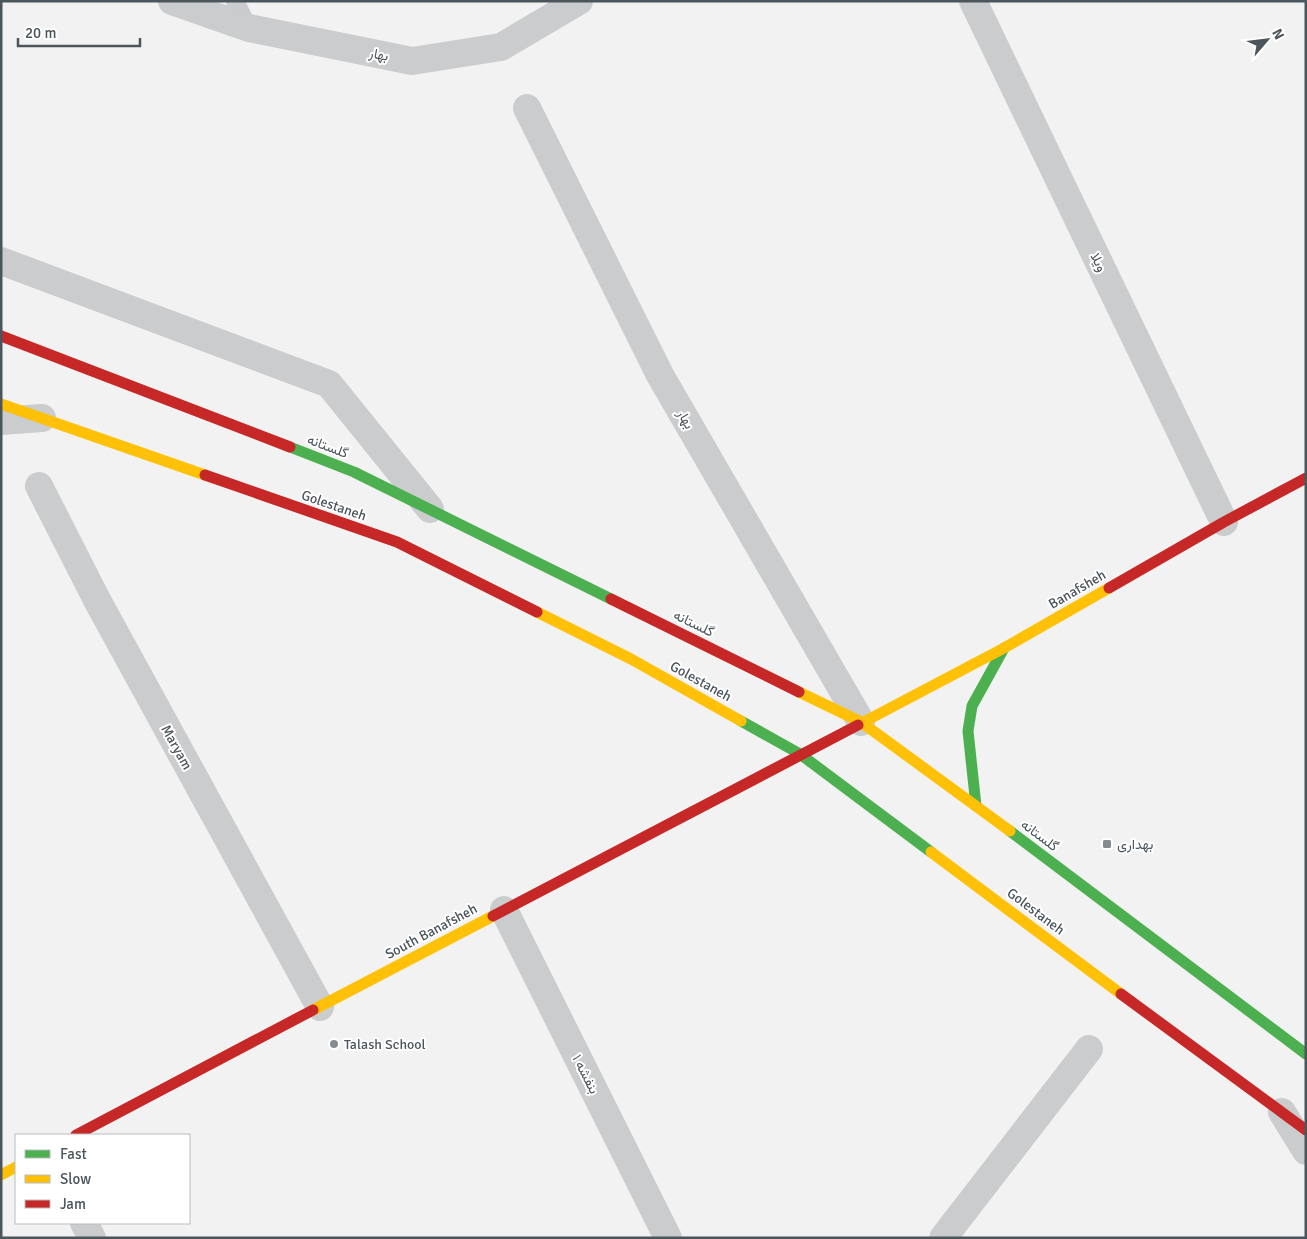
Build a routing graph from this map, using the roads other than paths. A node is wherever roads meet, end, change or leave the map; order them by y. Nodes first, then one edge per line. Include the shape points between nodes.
1 (172, 1) edge
2 (234, 1) edge
3 (579, 1) edge
4 (973, 1) edge
5 (250, 28) junction
6 (527, 108) dead end
7 (1, 261) edge
8 (1, 336) edge
9 (1, 404) edge
10 (42, 418) junction
11 (1, 421) edge
12 (1306, 478) edge
13 (39, 486) dead end
14 (430, 509) junction
15 (1224, 522) junction
16 (1004, 648) junction
17 (861, 722) junction
18 (800, 754) junction
19 (976, 806) junction
20 (504, 910) junction
21 (320, 1007) junction
22 (1089, 1049) dead end
23 (1306, 1054) edge
24 (1282, 1112) junction
25 (1306, 1130) edge
26 (78, 1134) edge
27 (1306, 1151) edge
28 (15, 1168) edge
29 (1, 1175) edge
30 (85, 1224) edge
31 (92, 1238) edge
32 (668, 1238) edge
33 (943, 1238) edge

1 - 5 street, بهار
2 - 5 lane
3 - 5 street, بهار via 501,48 412,61
4 - 15 street, ویلا
6 - 17 street, بهار via 660,374
7 - 14 street via 329,384
8 - 14 main road, گلستانه via 354,472
9 - 10 main road, Golestaneh
10 - 11 street
10 - 18 main road, Golestaneh via 397,542 630,660
12 - 15 main road, Banafsheh
13 - 21 street, Maryam via 97,600
14 - 17 main road, گلستانه
15 - 16 main road, Banafsheh
16 - 17 main road, Banafsheh
16 - 19 main road via 972,706 968,731
17 - 18 main road, Banafsheh
17 - 19 main road, گلستانه
18 - 20 main road, South Banafsheh
18 - 24 main road, Golestaneh
19 - 23 main road, گلستانه
20 - 21 main road, South Banafsheh
20 - 32 street, بنفشه ۱
21 - 26 main road, South Banafsheh
22 - 33 street
24 - 25 main road, Golestaneh
24 - 27 street
28 - 29 main road
30 - 31 street

